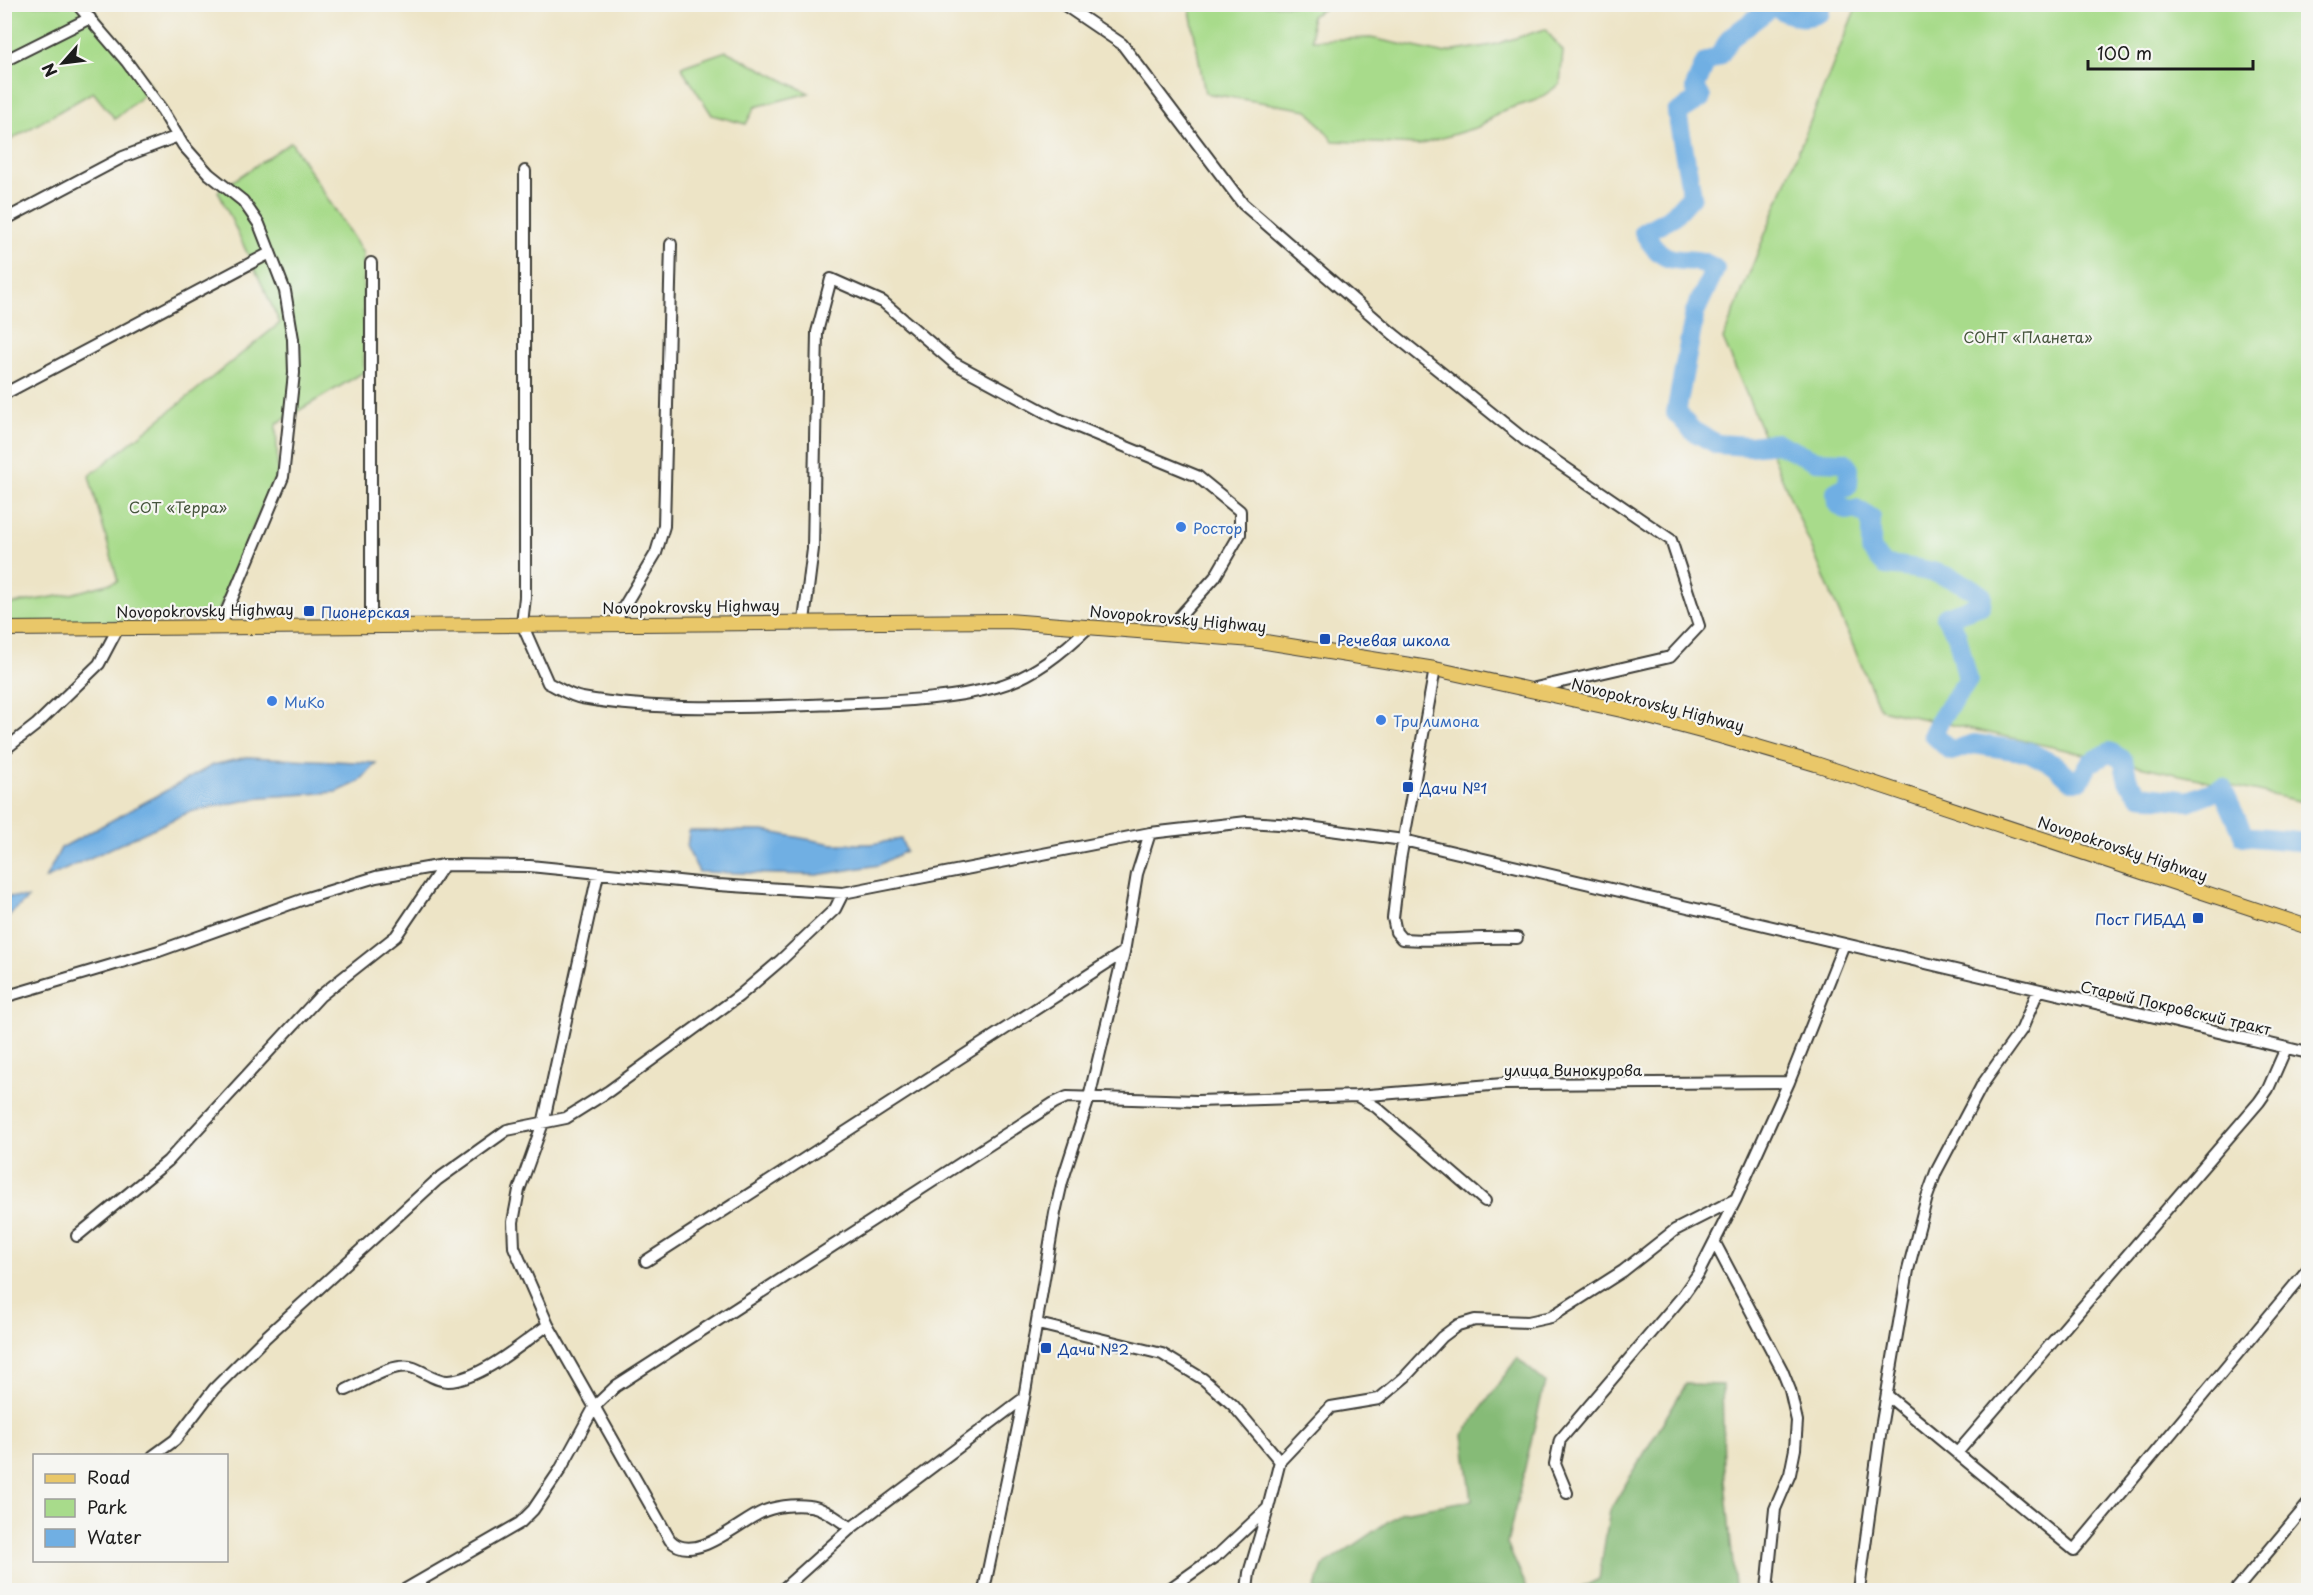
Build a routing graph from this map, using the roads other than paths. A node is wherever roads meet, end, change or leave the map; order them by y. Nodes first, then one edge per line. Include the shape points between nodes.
1 (77, 4) edge
2 (1063, 4) edge
3 (90, 18) junction
4 (4, 61) edge
5 (178, 136) junction
6 (525, 171) dead end
7 (4, 220) edge
8 (671, 243) dead end
9 (270, 253) junction
10 (371, 262) dead end
11 (4, 394) edge
12 (804, 621) junction
13 (614, 623) junction
14 (522, 624) junction
15 (371, 625) junction
16 (1090, 626) junction
17 (220, 627) junction
18 (118, 628) junction
19 (4, 629) edge
20 (1166, 632) junction
21 (1435, 669) junction
22 (1528, 689) junction
23 (4, 750) edge
24 (1150, 833) junction
25 (1403, 840) junction
26 (444, 865) junction
27 (598, 874) junction
28 (843, 893) junction
29 (2308, 927) edge
30 (1518, 938) dead end
31 (1844, 944) junction
32 (1124, 952) junction
33 (2038, 991) junction
34 (4, 997) edge
35 (2286, 1048) junction
36 (2308, 1053) edge
37 (1789, 1082) junction
38 (1357, 1096) junction
39 (1089, 1098) junction
40 (544, 1120) junction
41 (1736, 1199) junction
42 (1485, 1201) dead end
43 (77, 1236) dead end
44 (1715, 1243) junction
45 (646, 1262) dead end
46 (2308, 1269) edge
47 (1038, 1324) junction
48 (548, 1325) junction
49 (346, 1390) dead end
50 (1888, 1396) junction
51 (1024, 1398) junction
52 (596, 1406) junction
53 (1957, 1453) junction
54 (154, 1454) edge
55 (1280, 1461) junction
56 (1567, 1493) dead end
57 (2308, 1504) edge
58 (1268, 1508) junction
59 (851, 1528) junction
60 (404, 1590) edge
61 (782, 1590) edge
62 (984, 1590) edge
63 (1168, 1590) edge
64 (1247, 1590) edge
65 (1767, 1590) edge
66 (1859, 1590) edge
67 (2236, 1590) edge

1 - 3 street
2 - 22 street via 1122,44 1243,204 1392,333 1525,440 1671,540 1699,626 1670,657
3 - 4 street
3 - 5 street via 127,62
5 - 7 street via 123,157
5 - 9 street via 209,174 243,201 259,224
6 - 14 street
8 - 13 street via 664,526 656,553
9 - 11 street
9 - 17 street via 285,291 293,339 288,455 283,477
10 - 15 street
12 - 13 main road, Novopokrovsky Highway
12 - 16 main road, Novopokrovsky Highway via 1008,621
12 - 20 street via 813,549 817,332 831,279 883,302 954,363 1056,418 1197,476 1240,511 1240,534 1215,577
13 - 14 main road, Novopokrovsky Highway
14 - 15 main road, Novopokrovsky Highway
14 - 16 street via 548,683 579,697 637,705 778,706 923,700 996,687 1036,670
15 - 17 main road, Novopokrovsky Highway
16 - 20 main road, Novopokrovsky Highway
17 - 18 main road, Novopokrovsky Highway
18 - 19 main road, Novopokrovsky Highway
18 - 23 street via 99,664
20 - 21 main road, Novopokrovsky Highway via 1320,649
21 - 22 main road, Novopokrovsky Highway
21 - 25 street
22 - 29 main road, Novopokrovsky Highway via 1779,752
24 - 25 street, Старый Покровский тракт via 1247,822
24 - 28 street, Старый Покровский тракт
24 - 32 street via 1137,874
25 - 30 street via 1393,918 1402,939
25 - 31 street, Старый Покровский тракт
26 - 27 street, Старый Покровский тракт via 530,866
26 - 34 street, Старый Покровский тракт via 376,878 307,898 159,951
26 - 43 street via 396,936 320,996 168,1161
27 - 28 street, Старый Покровский тракт
27 - 40 street
28 - 40 street via 835,909 815,929 740,996 609,1091 566,1118
31 - 33 street, Старый Покровский тракт
31 - 37 street
32 - 39 street
32 - 45 street
33 - 35 street, Старый Покровский тракт
33 - 50 street via 2022,1029 1982,1085 1936,1172 1908,1270
35 - 36 street, Старый Покровский тракт
35 - 53 street via 2259,1102
37 - 38 street, улица Винокурова via 1503,1084
37 - 41 street
38 - 39 street, улица Винокурова via 1197,1101
38 - 42 street via 1376,1107
39 - 47 street via 1060,1192
39 - 52 street, улица Винокурова via 1067,1097 1054,1103 616,1386
40 - 48 street via 519,1190 513,1222 514,1247
40 - 54 street via 507,1130 437,1180 266,1336 214,1389 175,1440
41 - 44 street
41 - 55 street via 1675,1230 1623,1271 1551,1317 1528,1322 1475,1320 1458,1325 1379,1399 1331,1407
44 - 56 street via 1681,1298 1560,1440 1555,1464
44 - 65 street via 1782,1370 1797,1421 1790,1474 1775,1509
46 - 53 street via 2074,1550
47 - 51 street
47 - 55 street via 1162,1354 1203,1379 1233,1405
48 - 49 street via 472,1374 448,1381 412,1367 398,1367
48 - 52 street
50 - 53 street
50 - 66 street
51 - 59 street
51 - 62 street
52 - 59 street via 677,1547 687,1549 718,1539 760,1512 777,1507 813,1506
52 - 60 street, улица Винокурова via 560,1470 520,1523
55 - 58 street
57 - 67 street
58 - 63 street via 1220,1553
58 - 64 street
59 - 61 street

